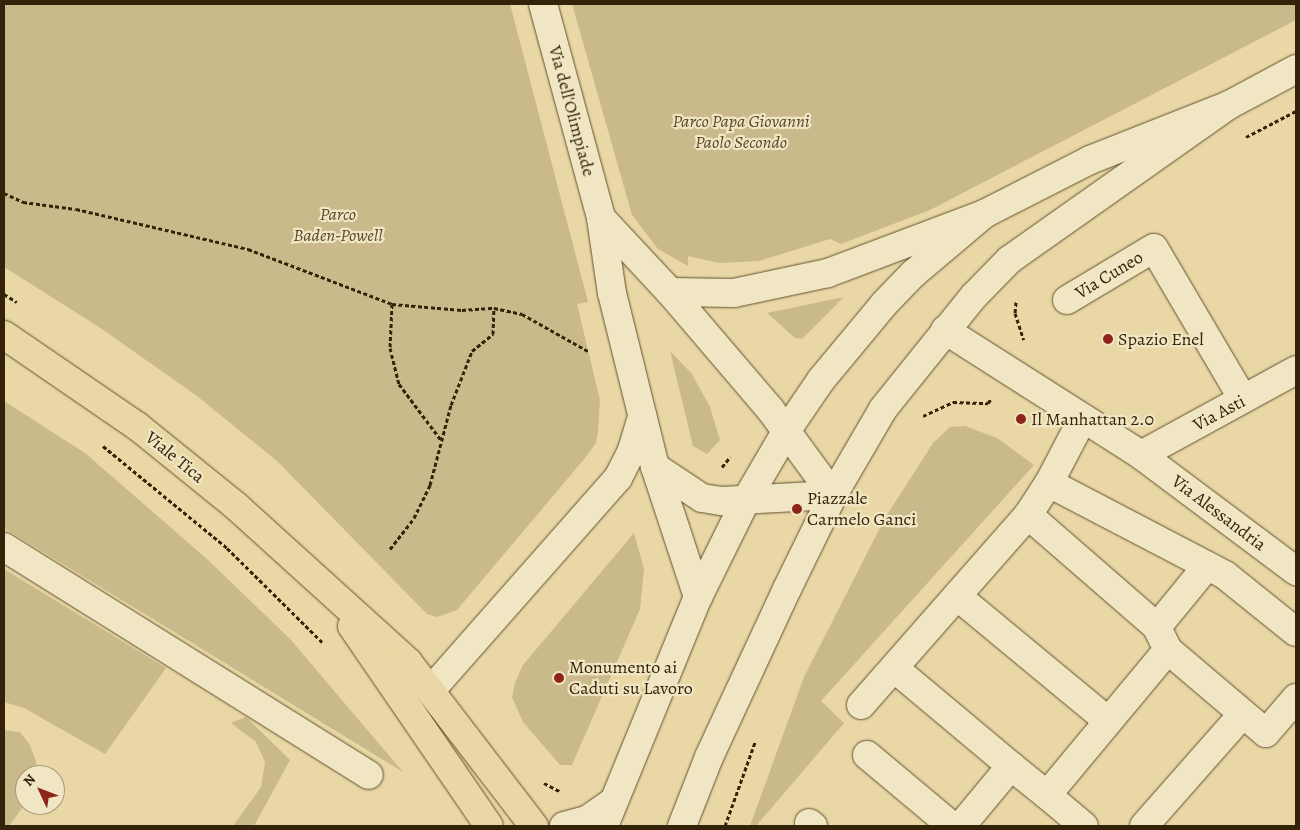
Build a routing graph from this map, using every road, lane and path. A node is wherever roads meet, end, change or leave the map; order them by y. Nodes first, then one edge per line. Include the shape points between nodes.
1 (543, 4) edge
2 (1296, 69) edge
3 (1229, 105) junction
4 (1296, 111) edge
5 (1245, 138) dead end
6 (4, 193) edge
7 (984, 214) junction
8 (601, 218) junction
9 (670, 292) junction
10 (1017, 296) dead end
11 (1067, 300) dead end
12 (392, 304) junction
13 (494, 308) junction
14 (945, 330) junction
15 (4, 335) edge
16 (588, 351) dead end
17 (1296, 370) edge
18 (1010, 372) junction
19 (1243, 399) junction
20 (642, 415) junction
21 (1083, 418) junction
22 (917, 422) dead end
23 (787, 430) junction
24 (95, 440) dead end
25 (442, 441) junction
26 (1141, 455) junction
27 (655, 467) junction
28 (1049, 483) junction
29 (833, 495) junction
30 (745, 502) junction
31 (1028, 514) junction
32 (4, 547) edge
33 (390, 549) dead end
34 (1207, 566) junction
35 (1296, 571) edge
36 (332, 596) junction
37 (957, 596) junction
38 (698, 597) junction
39 (1296, 632) edge
40 (1162, 638) junction
41 (324, 645) dead end
42 (894, 668) junction
43 (431, 690) junction
44 (1296, 698) edge
45 (861, 705) dead end
46 (1242, 714) junction
47 (1108, 721) junction
48 (758, 735) dead end
49 (867, 755) dead end
50 (1011, 766) junction
51 (369, 775) dead end
52 (1047, 795) junction
53 (608, 814) edge
54 (539, 825) edge
55 (490, 826) edge
56 (564, 826) edge
57 (682, 826) edge
58 (725, 826) edge
59 (952, 826) edge
60 (961, 826) edge
61 (1084, 826) edge
62 (1144, 826) edge

1 - 8 street, Via dell'Olimpiade
2 - 3 street
3 - 7 street via 1090,160
3 - 14 street via 1009,260
4 - 5 path
6 - 12 path via 23,202 76,209 248,248
7 - 9 street via 828,273 734,293
7 - 23 street via 913,274 884,304 822,380
8 - 9 street
8 - 20 street, Via dell'Olimpiade via 612,293
9 - 23 street
10 - 18 path via 1015,313 1027,349
11 - 19 street, Via Cuneo via 1154,248
12 - 13 path via 462,310
12 - 25 path via 390,348 399,384
13 - 16 path via 522,314
13 - 25 path via 493,334 472,350
14 - 18 street, Via Alessandria
14 - 29 street via 884,409
15 - 36 main road, Viale Tica via 137,426 236,506
17 - 19 street, Via Asti
18 - 21 street, Via Alessandria
18 - 22 path via 988,403 953,402 929,411
19 - 26 street, Via Asti
20 - 27 street, Via dell'Olimpiade
20 - 43 street via 631,453 618,478
21 - 26 street, Via Alessandria
21 - 28 street
23 - 29 street
23 - 30 street
24 - 41 path via 227,548
25 - 33 path via 430,485 414,518
26 - 35 street, Via Alessandria
27 - 30 street via 702,498
27 - 38 street, Via dell'Olimpiade
28 - 31 street
28 - 34 street
29 - 30 street
29 - 57 street via 709,757
30 - 38 street
31 - 37 street
31 - 40 street
32 - 51 street
34 - 39 street via 1224,575
34 - 40 street
36 - 43 main road via 408,662
36 - 55 main road
37 - 42 street
37 - 47 street
38 - 53 street
40 - 46 street
40 - 47 street
42 - 45 street
42 - 50 street
43 - 54 main road
44 - 46 street via 1266,733
46 - 62 street
47 - 52 street
48 - 58 path
49 - 59 street
50 - 52 street
50 - 60 street
52 - 61 street
53 - 56 street

